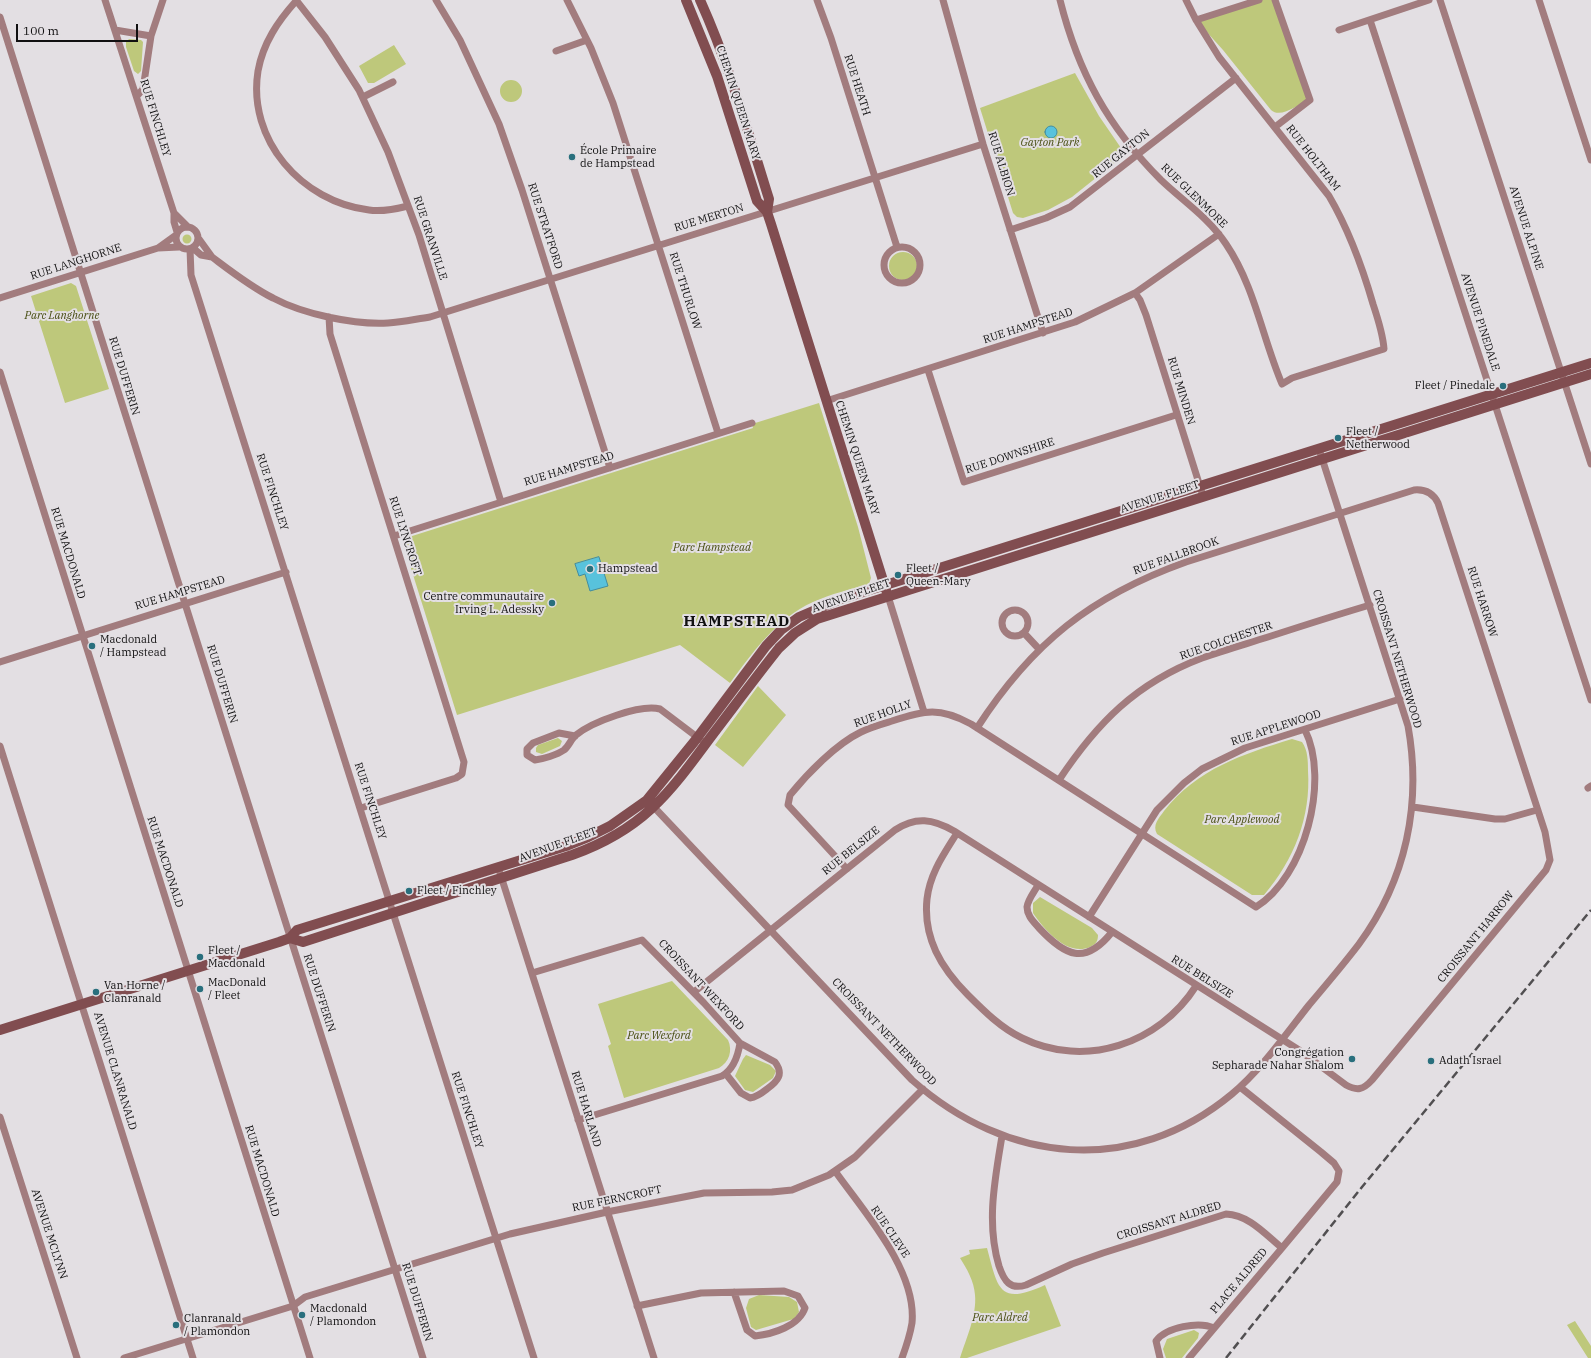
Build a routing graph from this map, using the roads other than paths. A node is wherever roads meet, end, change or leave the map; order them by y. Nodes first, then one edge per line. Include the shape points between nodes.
1 (105, 0) edge
2 (163, 0) edge
3 (296, 0) edge
4 (436, 0) edge
5 (567, 0) edge
6 (686, 0) edge
7 (700, 0) edge
8 (817, 0) edge
9 (943, 0) edge
10 (1060, 0) edge
11 (1186, 0) edge
12 (1259, 0) edge
13 (1275, 0) edge
14 (1429, 0) edge
15 (1440, 0) edge
16 (1539, 0) edge
17 (0, 17) edge
18 (1196, 20) junction
19 (1370, 20) junction
20 (712, 29) junction
21 (115, 30) junction
22 (1339, 30) dead end
23 (701, 33) junction
24 (151, 36) junction
25 (587, 40) junction
26 (556, 51) dead end
27 (1236, 78) junction
28 (393, 82) dead end
29 (137, 96) junction
30 (363, 97) junction
31 (1275, 127) junction
32 (983, 144) junction
33 (1138, 155) junction
34 (1591, 160) edge
35 (875, 178) junction
36 (408, 206) junction
37 (767, 212) junction
38 (174, 213) junction
39 (188, 227) junction
40 (1010, 230) junction
41 (176, 234) junction
42 (1219, 234) junction
43 (198, 239) junction
44 (658, 246) junction
45 (179, 247) junction
46 (897, 247) junction
47 (158, 248) junction
48 (191, 249) junction
49 (212, 257) junction
50 (80, 272) junction
51 (551, 280) junction
52 (1135, 293) junction
53 (0, 298) edge
54 (442, 314) junction
55 (329, 317) junction
56 (1043, 333) junction
57 (1384, 349) joint
58 (1591, 363) edge
59 (928, 370) junction
60 (0, 372) edge
61 (1562, 372) junction
62 (1591, 374) edge
63 (1565, 383) junction
64 (1493, 399) junction
65 (826, 401) junction
66 (1457, 410) junction
67 (1176, 415) junction
68 (752, 423) dead end
69 (718, 434) junction
70 (1319, 449) junction
71 (1322, 460) junction
72 (1591, 464) edge
73 (610, 468) junction
74 (1201, 491) junction
75 (502, 502) junction
76 (1341, 513) junction
77 (394, 536) junction
78 (286, 572) junction
79 (885, 585) junction
80 (888, 596) junction
81 (185, 603) junction
82 (1370, 605) junction
83 (1024, 633) dead end
84 (82, 636) junction
85 (1039, 650) junction
86 (0, 662) edge
87 (1400, 699) junction
88 (1591, 700) edge
89 (924, 712) junction
90 (977, 728) junction
91 (1305, 730) junction
92 (575, 736) junction
93 (698, 737) junction
94 (706, 744) junction
95 (0, 746) edge
96 (1059, 780) junction
97 (650, 803) junction
98 (1413, 807) junction
99 (361, 808) junction
100 (1537, 810) junction
101 (957, 833) junction
102 (1142, 834) junction
103 (498, 867) junction
104 (847, 869) junction
105 (501, 878) junction
106 (1038, 885) junction
107 (390, 902) junction
108 (393, 912) junction
109 (1089, 917) junction
110 (770, 930) junction
111 (1112, 932) junction
112 (290, 938) junction
113 (188, 970) junction
114 (532, 973) junction
115 (1196, 986) junction
116 (694, 992) junction
117 (82, 1004) junction
118 (0, 1030) edge
119 (1281, 1040) junction
120 (740, 1043) junction
121 (726, 1074) junction
122 (1240, 1087) junction
123 (923, 1089) junction
124 (0, 1117) edge
125 (578, 1120) junction
126 (1002, 1136) junction
127 (835, 1171) junction
128 (606, 1212) junction
129 (496, 1238) junction
130 (1282, 1248) junction
131 (395, 1269) junction
132 (734, 1292) junction
133 (293, 1306) junction
134 (637, 1306) junction
135 (1214, 1328) junction
136 (187, 1339) junction
137 (76, 1358) edge
138 (124, 1358) edge
139 (193, 1358) edge
140 (310, 1358) edge
141 (423, 1358) edge
142 (534, 1358) edge
143 (654, 1358) edge
144 (902, 1358) edge
145 (1160, 1358) edge
146 (1189, 1358) edge

1 - 21 street, RUE FINCHLEY
2 - 24 street
3 - 30 street, RUE GRANVILLE via 325,37
3 - 36 street via 270,34 258,72 262,124 272,146 298,179 327,198 371,210
4 - 51 street, RUE STRATFORD via 460,40 499,124
5 - 25 street, RUE THURLOW
6 - 23 main road, CHEMIN QUEEN MARY
7 - 20 main road, CHEMIN QUEEN MARY
8 - 35 street, RUE HEATH
9 - 32 street, RUE ALBION
10 - 33 street, RUE GLENMORE via 1077,57 1091,88 1110,119
11 - 18 street, RUE HOLTHAM
12 - 18 street
13 - 31 street via 1310,100
14 - 19 street
15 - 61 street, AVENUE ALPINE
16 - 34 street
17 - 50 street, RUE DUFFERIN
18 - 27 street, RUE HOLTHAM via 1219,57
19 - 22 street
19 - 64 street, AVENUE PINEDALE
20 - 23 street
20 - 37 main road, CHEMIN QUEEN MARY via 739,103 769,199
21 - 24 street
21 - 29 street, RUE FINCHLEY
23 - 37 main road, CHEMIN QUEEN MARY via 757,201
24 - 29 street via 143,89
25 - 26 street
25 - 44 street, RUE THURLOW via 615,110
27 - 31 street, RUE HOLTHAM
27 - 33 street, RUE GAYTON
28 - 30 street
29 - 38 street, RUE FINCHLEY
30 - 36 street, RUE GRANVILLE via 388,152
31 - 57 street, RUE HOLTHAM via 1329,196 1346,225 1369,289 1382,332
32 - 35 street, RUE MERTON
32 - 40 street, RUE ALBION
33 - 40 street, RUE GAYTON via 1070,207
33 - 42 street, RUE GLENMORE
35 - 37 street, RUE MERTON
35 - 46 street, RUE HEATH
36 - 54 street, RUE GRANVILLE
37 - 44 street, RUE MERTON
37 - 65 main road, CHEMIN QUEEN MARY
38 - 39 street, RUE FINCHLEY
38 - 41 street, RUE FINCHLEY
39 - 41 street via 182,228
39 - 43 street via 194,229
40 - 56 street, RUE ALBION
41 - 45 street
41 - 47 street, RUE LANGHORNE
42 - 52 street, RUE HAMPSTEAD
42 - 57 street, RUE GLENMORE via 1250,289 1282,384 1292,378
43 - 48 street
43 - 49 street
44 - 51 street, RUE MERTON
44 - 69 street, RUE THURLOW
45 - 47 street, RUE LANGHORNE
45 - 48 street
46 - 46 street via 884,259 885,271 892,281 910,282 919,274 919,256 910,248
47 - 50 street, RUE LANGHORNE
48 - 49 street via 201,255
48 - 78 street, RUE FINCHLEY via 191,275
49 - 55 street, RUE MERTON via 274,299
50 - 53 street, RUE LANGHORNE
50 - 81 street, RUE DUFFERIN
51 - 54 street, RUE MERTON
51 - 73 street, RUE STRATFORD
52 - 56 street, RUE HAMPSTEAD via 1096,313
52 - 67 street, RUE MINDEN via 1146,315
54 - 55 street, RUE MERTON via 387,323
54 - 75 street, RUE GRANVILLE
55 - 77 street, RUE LYNCROFT via 330,334
56 - 59 street, RUE HAMPSTEAD
58 - 61 main road
59 - 65 street, RUE HAMPSTEAD
59 - 67 street, RUE DOWNSHIRE via 964,482
60 - 84 street, RUE MACDONALD
61 - 63 street, AVENUE ALPINE
61 - 64 main road
62 - 63 main road
63 - 64 main road
63 - 72 street, AVENUE ALPINE
64 - 66 main road
64 - 88 street, AVENUE PINEDALE
65 - 79 main road, CHEMIN QUEEN MARY
66 - 70 main road, AVENUE FLEET
66 - 71 main road, AVENUE FLEET
67 - 74 street, RUE MINDEN
68 - 69 street, RUE HAMPSTEAD
69 - 73 street, RUE HAMPSTEAD
70 - 71 street, CROISSANT NETHERWOOD
70 - 74 main road, AVENUE FLEET
71 - 74 main road, AVENUE FLEET
71 - 76 street, CROISSANT NETHERWOOD
73 - 75 street, RUE HAMPSTEAD
74 - 79 main road, AVENUE FLEET
74 - 80 main road, AVENUE FLEET
75 - 77 street, RUE HAMPSTEAD
76 - 82 street, CROISSANT NETHERWOOD
76 - 85 street, RUE FALLBROOK via 1150,575 1099,602 1058,632
76 - 100 street, RUE HARROW via 1414,490 1424,490 1436,498
77 - 99 street, RUE LYNCROFT via 463,756 464,768 462,774 456,778
78 - 81 street, RUE HAMPSTEAD
78 - 99 street, RUE FINCHLEY
79 - 80 main road, CHEMIN QUEEN MARY
79 - 93 main road, AVENUE FLEET via 810,610 781,630 766,646
80 - 89 street, CHEMIN QUEEN MARY
80 - 94 main road, AVENUE FLEET via 817,619 795,633 769,660
81 - 84 street, RUE HAMPSTEAD
81 - 112 street, RUE DUFFERIN
82 - 87 street, CROISSANT NETHERWOOD
82 - 96 street, RUE COLCHESTER via 1202,658 1165,676 1140,691 1104,721 1083,745
83 - 85 street
84 - 86 street, RUE HAMPSTEAD
84 - 113 street, RUE MACDONALD
85 - 90 street, RUE FALLBROOK via 997,697
87 - 91 street, RUE APPLEWOOD
87 - 98 street, CROISSANT NETHERWOOD via 1412,751
89 - 90 street, RUE HOLLY via 933,711 953,716
89 - 104 street, RUE HOLLY via 874,727 850,738 790,795 788,804
90 - 96 street, RUE HOLLY
91 - 102 street, RUE APPLEWOOD via 1245,748 1202,769 1169,797
91 - 102 street, RUE HOLLY via 1310,740 1313,763 1311,812 1296,859 1278,888 1265,902 1256,907
92 - 92 street via 559,734 533,743 527,749 527,755 540,760 564,750
92 - 93 street via 595,724 652,707 667,713
93 - 94 street
93 - 97 main road, AVENUE FLEET
94 - 97 main road, AVENUE FLEET via 675,785
95 - 117 street, AVENUE CLANRANALD
96 - 102 street, RUE HOLLY
97 - 103 main road, AVENUE FLEET via 588,837
97 - 105 main road, AVENUE FLEET via 620,833 593,847
97 - 110 street, CROISSANT NETHERWOOD
98 - 100 street via 1505,820
98 - 119 street, CROISSANT NETHERWOOD via 1400,862 1381,908 1359,944
99 - 107 street, RUE FINCHLEY
100 - 119 street, CROISSANT HARROW via 1549,850 1550,860 1546,870 1367,1086 1354,1089 1346,1085
101 - 104 street, RUE BELSIZE via 932,821 910,822 895,830
101 - 106 street, RUE BELSIZE
101 - 115 street via 942,856 931,881 927,911 931,941 945,970 989,1016 1008,1030 1034,1043 1058,1050 1116,1047 1137,1040 1160,1024 1182,1006
102 - 109 street, RUE APPLEWOOD
103 - 105 street, RUE HARLAND
103 - 107 main road, AVENUE FLEET
104 - 110 street, RUE BELSIZE
105 - 108 main road, AVENUE FLEET
105 - 114 street, RUE HARLAND
106 - 109 street, RUE BELSIZE
106 - 111 street via 1029,901 1030,918 1048,938 1063,949 1079,953 1094,950 1104,943
107 - 108 street, RUE FINCHLEY
107 - 112 main road, AVENUE FLEET via 297,930
108 - 112 main road, AVENUE FLEET via 303,942
108 - 129 street, RUE FINCHLEY
109 - 111 street, RUE BELSIZE
110 - 116 street, RUE BELSIZE
110 - 123 street, CROISSANT NETHERWOOD
111 - 115 street, RUE BELSIZE
112 - 113 main road, AVENUE FLEET
112 - 131 street, RUE DUFFERIN
113 - 117 main road, AVENUE FLEET
113 - 133 street, RUE MACDONALD
114 - 116 street, CROISSANT WEXFORD via 642,940
114 - 125 street, RUE HARLAND
115 - 119 street, RUE BELSIZE
116 - 120 street, CROISSANT WEXFORD
117 - 118 main road, AVENUE FLEET
117 - 136 street, AVENUE CLANRANALD
119 - 122 street, CROISSANT NETHERWOOD
120 - 121 street, CROISSANT WEXFORD via 736,1062
120 - 121 street, CROISSANT WEXFORD via 775,1062 779,1067 780,1077 777,1082 750,1098 741,1093
121 - 125 street
122 - 126 street, CROISSANT NETHERWOOD via 1187,1125 1157,1138 1125,1146 1089,1150 1053,1148
122 - 130 street via 1334,1163 1339,1171 1337,1182
123 - 126 street, CROISSANT NETHERWOOD via 960,1116
123 - 127 street, RUE FERNCROFT via 863,1150
124 - 137 street, AVENUE MCLYNN
125 - 128 street, RUE HARLAND
126 - 130 street, CROISSANT ALDRED via 994,1184 992,1224 998,1263 1004,1280 1011,1286 1026,1285 1096,1255 1226,1214 1236,1214 1244,1218
127 - 128 street, RUE FERNCROFT via 792,1190 704,1193
127 - 144 street, RUE CLEVE via 894,1254 904,1274 911,1301 912,1322
128 - 129 street, RUE FERNCROFT
128 - 134 street, RUE HARLAND
129 - 131 street, RUE FERNCROFT
129 - 142 street, RUE FINCHLEY
130 - 135 street, PLACE ALDRED
131 - 133 street, RUE FERNCROFT via 305,1297
131 - 141 street, RUE DUFFERIN
132 - 132 street via 747,1330 755,1336 796,1323 805,1308 798,1296 791,1292
132 - 134 street via 701,1293
133 - 136 street, RUE FERNCROFT
133 - 140 street, RUE MACDONALD
134 - 143 street, RUE HARLAND
135 - 145 street, PLACE ALDRED via 1197,1323 1163,1334 1156,1341
135 - 146 street, PLACE ALDRED
136 - 138 street, RUE FERNCROFT
136 - 139 street, AVENUE CLANRANALD

